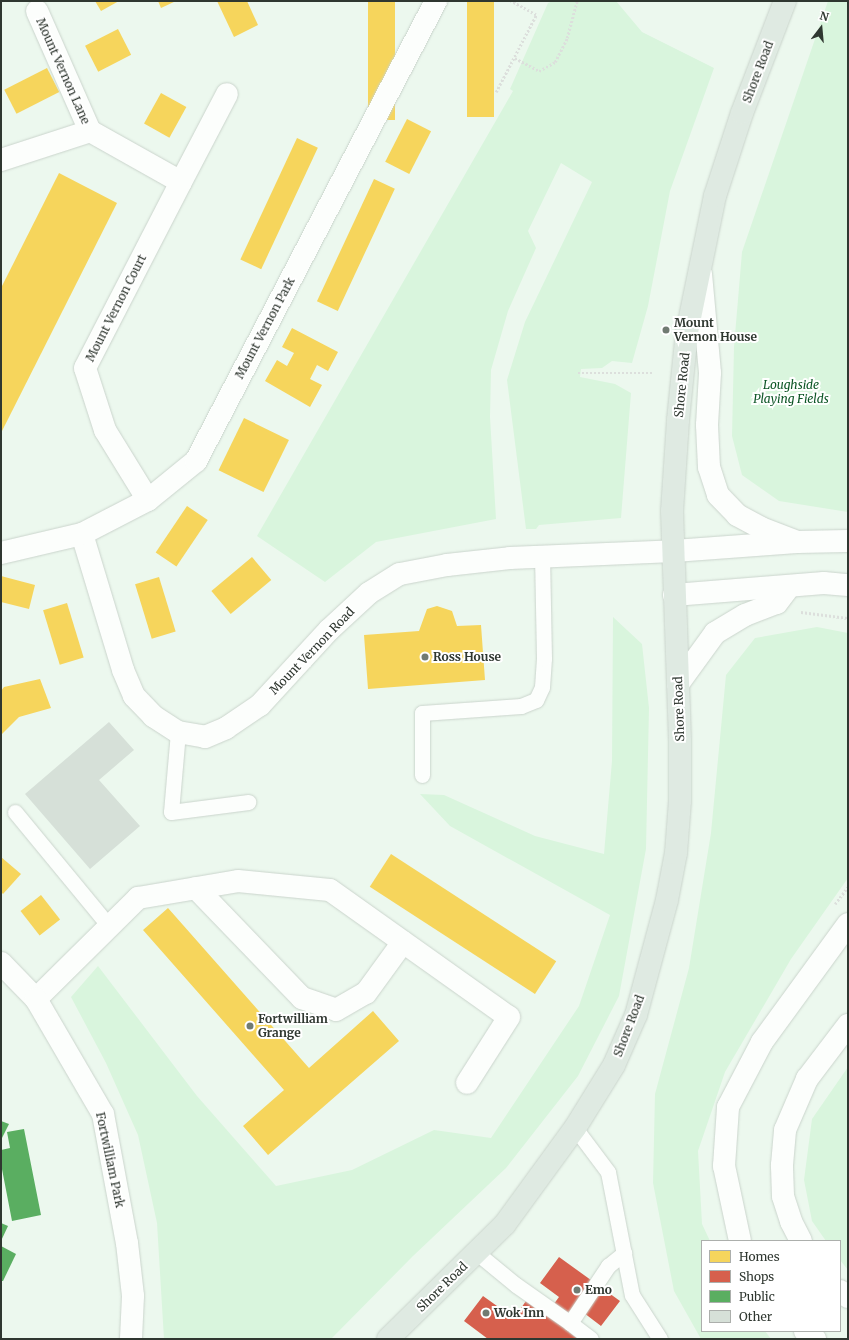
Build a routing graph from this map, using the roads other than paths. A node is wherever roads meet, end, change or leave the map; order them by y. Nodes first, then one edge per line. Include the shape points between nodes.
1 (436, 1) edge
2 (785, 1) edge
3 (37, 11) dead end
4 (227, 94) dead end
5 (90, 131) junction
6 (1, 160) edge
7 (181, 182) junction
8 (700, 260) junction
9 (148, 500) junction
10 (82, 534) junction
11 (848, 541) edge
12 (797, 542) junction
13 (674, 551) junction
14 (1, 553) edge
15 (542, 556) junction
16 (848, 585) edge
17 (790, 586) junction
18 (674, 595) junction
19 (678, 684) junction
20 (178, 732) junction
21 (422, 775) dead end
22 (248, 802) dead end
23 (15, 812) dead end
24 (196, 888) junction
25 (848, 924) edge
26 (109, 926) junction
27 (403, 942) junction
28 (1, 963) edge
29 (36, 999) junction
30 (848, 1025) edge
31 (467, 1083) dead end
32 (575, 1128) junction
33 (740, 1240) edge
34 (800, 1240) edge
35 (477, 1253) junction
36 (624, 1253) junction
37 (570, 1323) junction
38 (806, 1332) edge
39 (131, 1339) edge
40 (388, 1339) edge
41 (591, 1339) edge
42 (660, 1339) edge
43 (815, 1339) edge

1 - 9 street, Mount Vernon Park via 196,461
2 - 8 main road, Shore Road via 723,171
3 - 5 street, Mount Vernon Lane
4 - 7 street
5 - 6 street, Mount Vernon Lane
5 - 7 street, Mount Vernon Lane
7 - 9 street, Mount Vernon Court via 85,368 105,430
8 - 12 street via 710,373 707,425 709,467 718,495 737,515 760,528
8 - 13 main road, Shore Road via 687,332 678,420 672,511
9 - 10 street, Mount Vernon Park
10 - 14 street, Mount Vernon Park
10 - 20 street, Mount Vernon Road via 123,670 134,696 153,716
11 - 12 street, Mount Vernon Road
12 - 13 street, Mount Vernon Road
13 - 15 street, Mount Vernon Road
13 - 18 main road, Shore Road
15 - 20 street, Mount Vernon Road via 447,565 400,574 369,594 329,630 260,705 226,728 205,737
15 - 21 lane via 544,658 542,687 536,700 521,706 422,714
16 - 17 street
17 - 18 street
17 - 19 street via 777,604 745,615 715,633
18 - 19 main road, Shore Road
19 - 32 main road, Shore Road via 680,802 676,853 667,900 636,1015 614,1065
20 - 22 lane via 171,812
23 - 26 lane
24 - 26 street via 138,898
24 - 27 street via 238,880 330,890
24 - 27 street via 302,998 336,1010 366,993
25 - 33 street via 762,1042 728,1107 724,1166
26 - 29 street
27 - 31 street via 509,1017
28 - 29 street, Fortwilliam Park
29 - 39 street, Fortwilliam Park via 103,1114 127,1243 133,1296
30 - 34 street via 807,1079 785,1130 783,1196
32 - 35 main road, Shore Road via 505,1224
32 - 36 lane via 608,1172
35 - 37 lane via 516,1286
35 - 40 main road, Shore Road
36 - 37 lane via 608,1266
36 - 42 lane via 632,1295
37 - 41 lane
38 - 43 street

